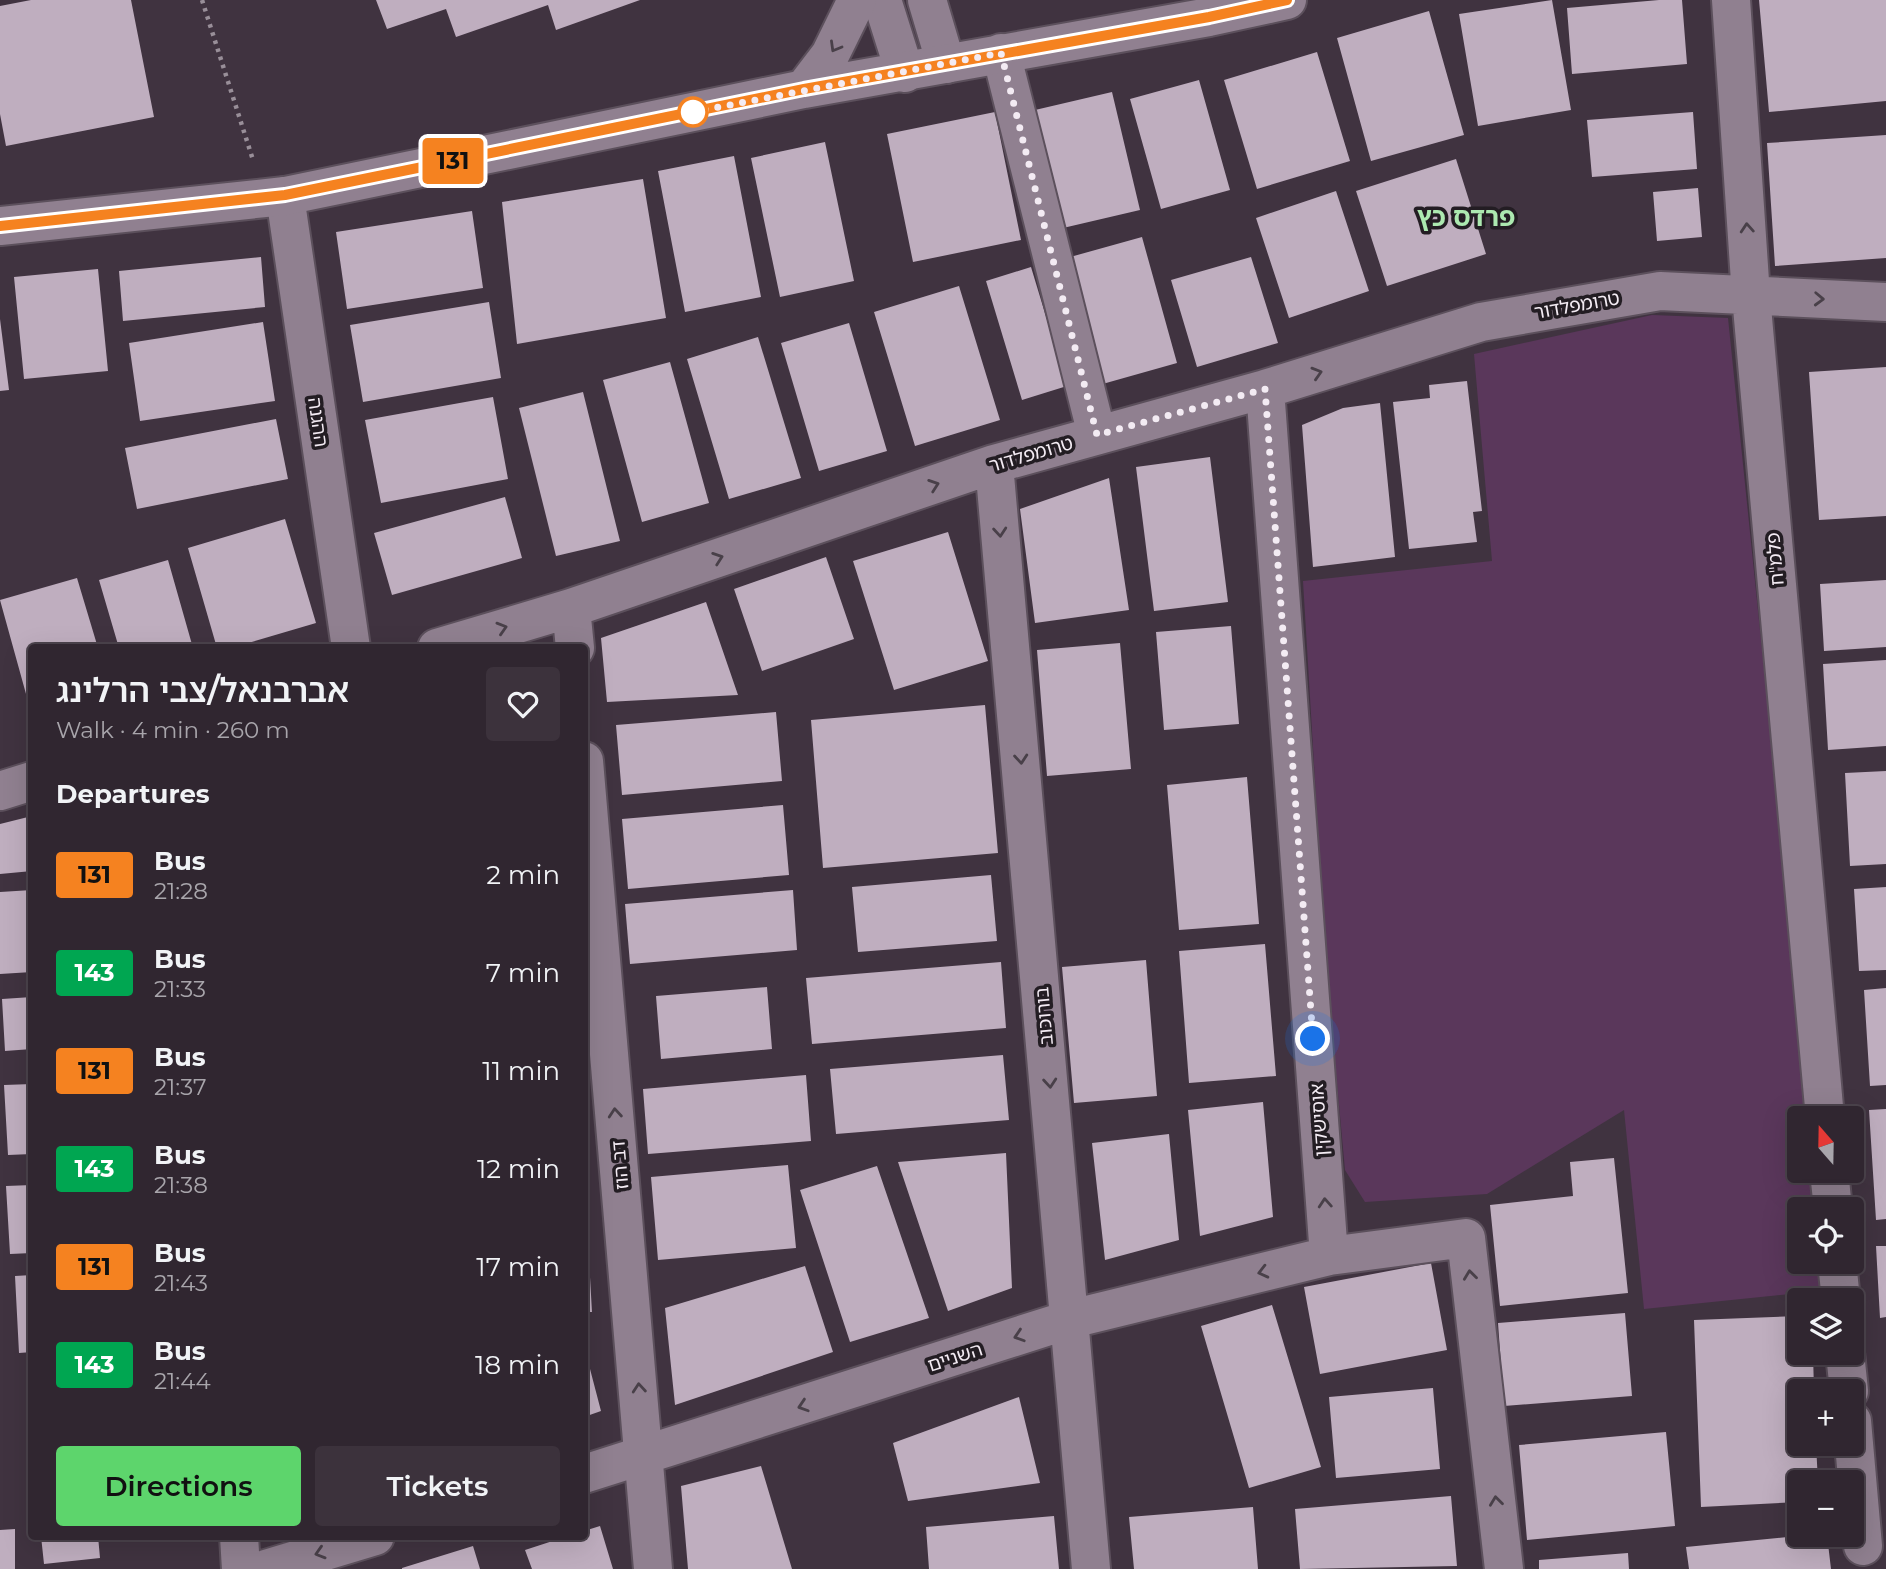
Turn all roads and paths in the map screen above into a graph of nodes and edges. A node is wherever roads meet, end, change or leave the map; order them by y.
1 (202, 0) edge
2 (858, 0) edge
3 (881, 0) edge
4 (928, 0) edge
5 (1287, 0) edge
6 (1731, 0) edge
7 (1001, 53) junction
8 (946, 64) junction
9 (905, 73) junction
10 (804, 89) junction
11 (275, 197) junction
12 (0, 226) edge
13 (1751, 296) junction
14 (1886, 302) edge
15 (1265, 389) junction
16 (1097, 435) junction
17 (994, 464) junction
18 (571, 608) junction
19 (350, 644) edge
20 (450, 644) edge
21 (575, 644) edge
22 (28, 782) edge
23 (0, 791) edge
24 (588, 807) edge
25 (1824, 1106) edge
26 (1329, 1256) junction
27 (1071, 1319) junction
28 (645, 1456) junction
29 (588, 1473) edge
30 (239, 1540) edge
31 (362, 1540) edge
32 (241, 1569) edge
33 (266, 1569) edge
34 (653, 1569) edge
35 (1091, 1569) edge
36 (1504, 1569) edge

1 - 11 path
2 -> 10 street
3 - 9 street
4 - 8 street
5 - 7 street
13 -> 6 street, פלמ"ח
7 - 8 street
7 - 16 street
8 - 9 street
9 - 10 street
10 - 11 street
11 - 12 street
11 - 19 street, ההגנה
13 -> 14 street, טרומפלדור
15 -> 13 street, טרומפלדור
13 - 25 street, פלמ"ח
15 - 16 street, טרומפלדור
26 -> 15 street, אוסישקין
16 - 17 street, טרומפלדור
18 -> 17 street, טרומפלדור
17 -> 27 street, בורוכוב
20 -> 18 street, טרומפלדור
18 - 21 street
22 - 23 street
28 -> 24 street, דב הוז
26 -> 27 street, השניים
36 -> 26 street
27 -> 28 street, השניים
27 - 35 street, בורוכוב
28 - 29 street, השניים
28 - 34 street, דב הוז
30 - 32 street
31 -> 33 street

